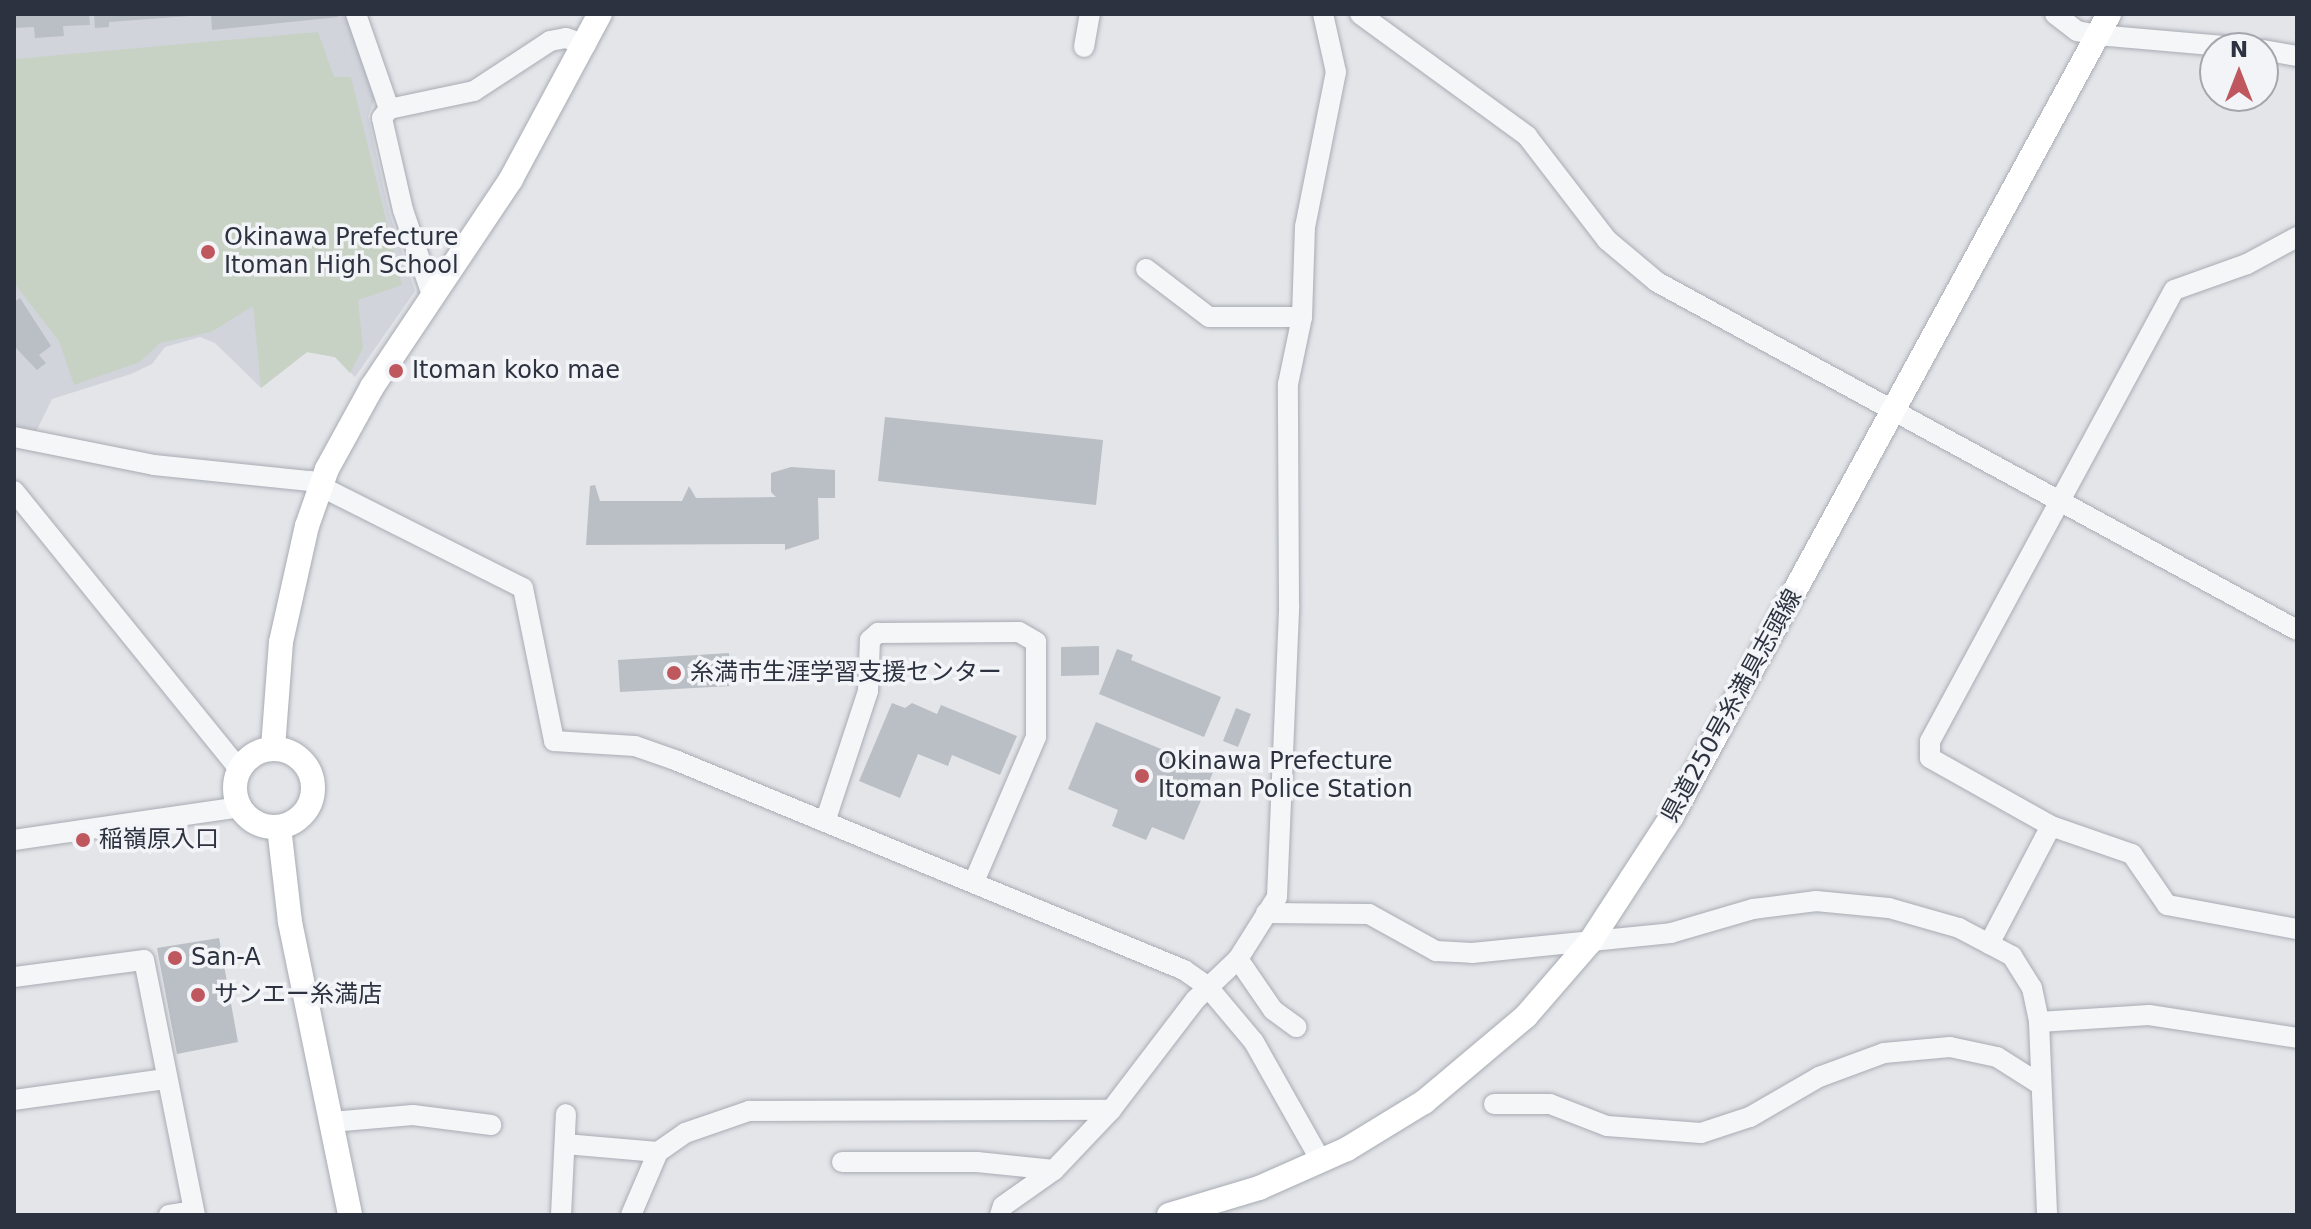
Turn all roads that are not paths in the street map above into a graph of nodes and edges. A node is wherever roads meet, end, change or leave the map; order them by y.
1 (356, 14) edge
2 (600, 14) edge
3 (1090, 14) edge
4 (1323, 14) edge
5 (1360, 14) edge
6 (2055, 14) edge
7 (2103, 25) edge
8 (2199, 40) edge
9 (586, 45) junction
10 (1084, 47) dead end
11 (389, 109) junction
12 (2297, 237) edge
13 (1146, 269) dead end
14 (433, 298) junction
15 (1302, 317) junction
16 (1894, 409) junction
17 (14, 437) edge
18 (321, 486) junction
19 (14, 491) edge
20 (2060, 501) junction
21 (2297, 630) edge
22 (273, 748) junction
23 (239, 769) junction
24 (239, 807) junction
25 (825, 822) junction
26 (2051, 826) junction
27 (279, 827) junction
28 (14, 840) edge
29 (974, 882) junction
30 (1266, 913) junction
31 (2297, 929) edge
32 (1590, 942) junction
33 (1989, 944) junction
34 (1238, 959) junction
35 (14, 977) edge
36 (1207, 986) junction
37 (2039, 1022) junction
38 (1296, 1027) dead end
39 (2297, 1038) edge
40 (165, 1079) junction
41 (2038, 1083) junction
42 (14, 1100) edge
43 (1494, 1104) dead end
44 (1111, 1110) junction
45 (566, 1114) dead end
46 (331, 1122) junction
47 (491, 1125) dead end
48 (565, 1144) junction
49 (658, 1152) junction
50 (1321, 1161) junction
51 (842, 1162) dead end
52 (1054, 1170) junction
53 (194, 1213) edge
54 (169, 1215) edge
55 (350, 1215) edge
56 (561, 1215) edge
57 (631, 1215) edge
58 (1000, 1215) edge
59 (1169, 1215) edge
60 (2047, 1215) edge

1 - 11 street
2 - 9 main road
3 - 10 street
4 - 15 street
5 - 16 street
6 - 7 street
7 - 8 street
7 - 16 main road, 県道250号糸満具志頭線
9 - 11 street
9 - 14 main road
11 - 14 street
12 - 20 street
13 - 15 street
14 - 18 main road
15 - 30 street
16 - 20 street
16 - 32 main road, 県道250号糸満具志頭線
17 - 18 street
18 - 22 main road
18 - 25 street
19 - 23 street
20 - 21 street
20 - 26 street
22 - 23 main road
22 - 27 main road
23 - 24 main road
24 - 27 main road
24 - 28 street
25 - 29 street
25 - 29 street
26 - 31 street
26 - 33 street
27 - 46 main road
29 - 36 street
30 - 32 street
30 - 34 street
32 - 33 street
32 - 50 main road, 県道250号糸満具志頭線
33 - 37 street
34 - 36 street
34 - 38 street
35 - 40 street
36 - 44 street
36 - 50 street
37 - 39 street
37 - 41 street
40 - 42 street
40 - 53 street
41 - 43 street
41 - 60 street
44 - 49 street
44 - 52 street
45 - 48 street
46 - 47 street
46 - 55 main road
48 - 49 street
48 - 56 street
49 - 57 street
50 - 59 main road, 県道250号糸満具志頭線
51 - 52 street
52 - 58 street
53 - 54 street

